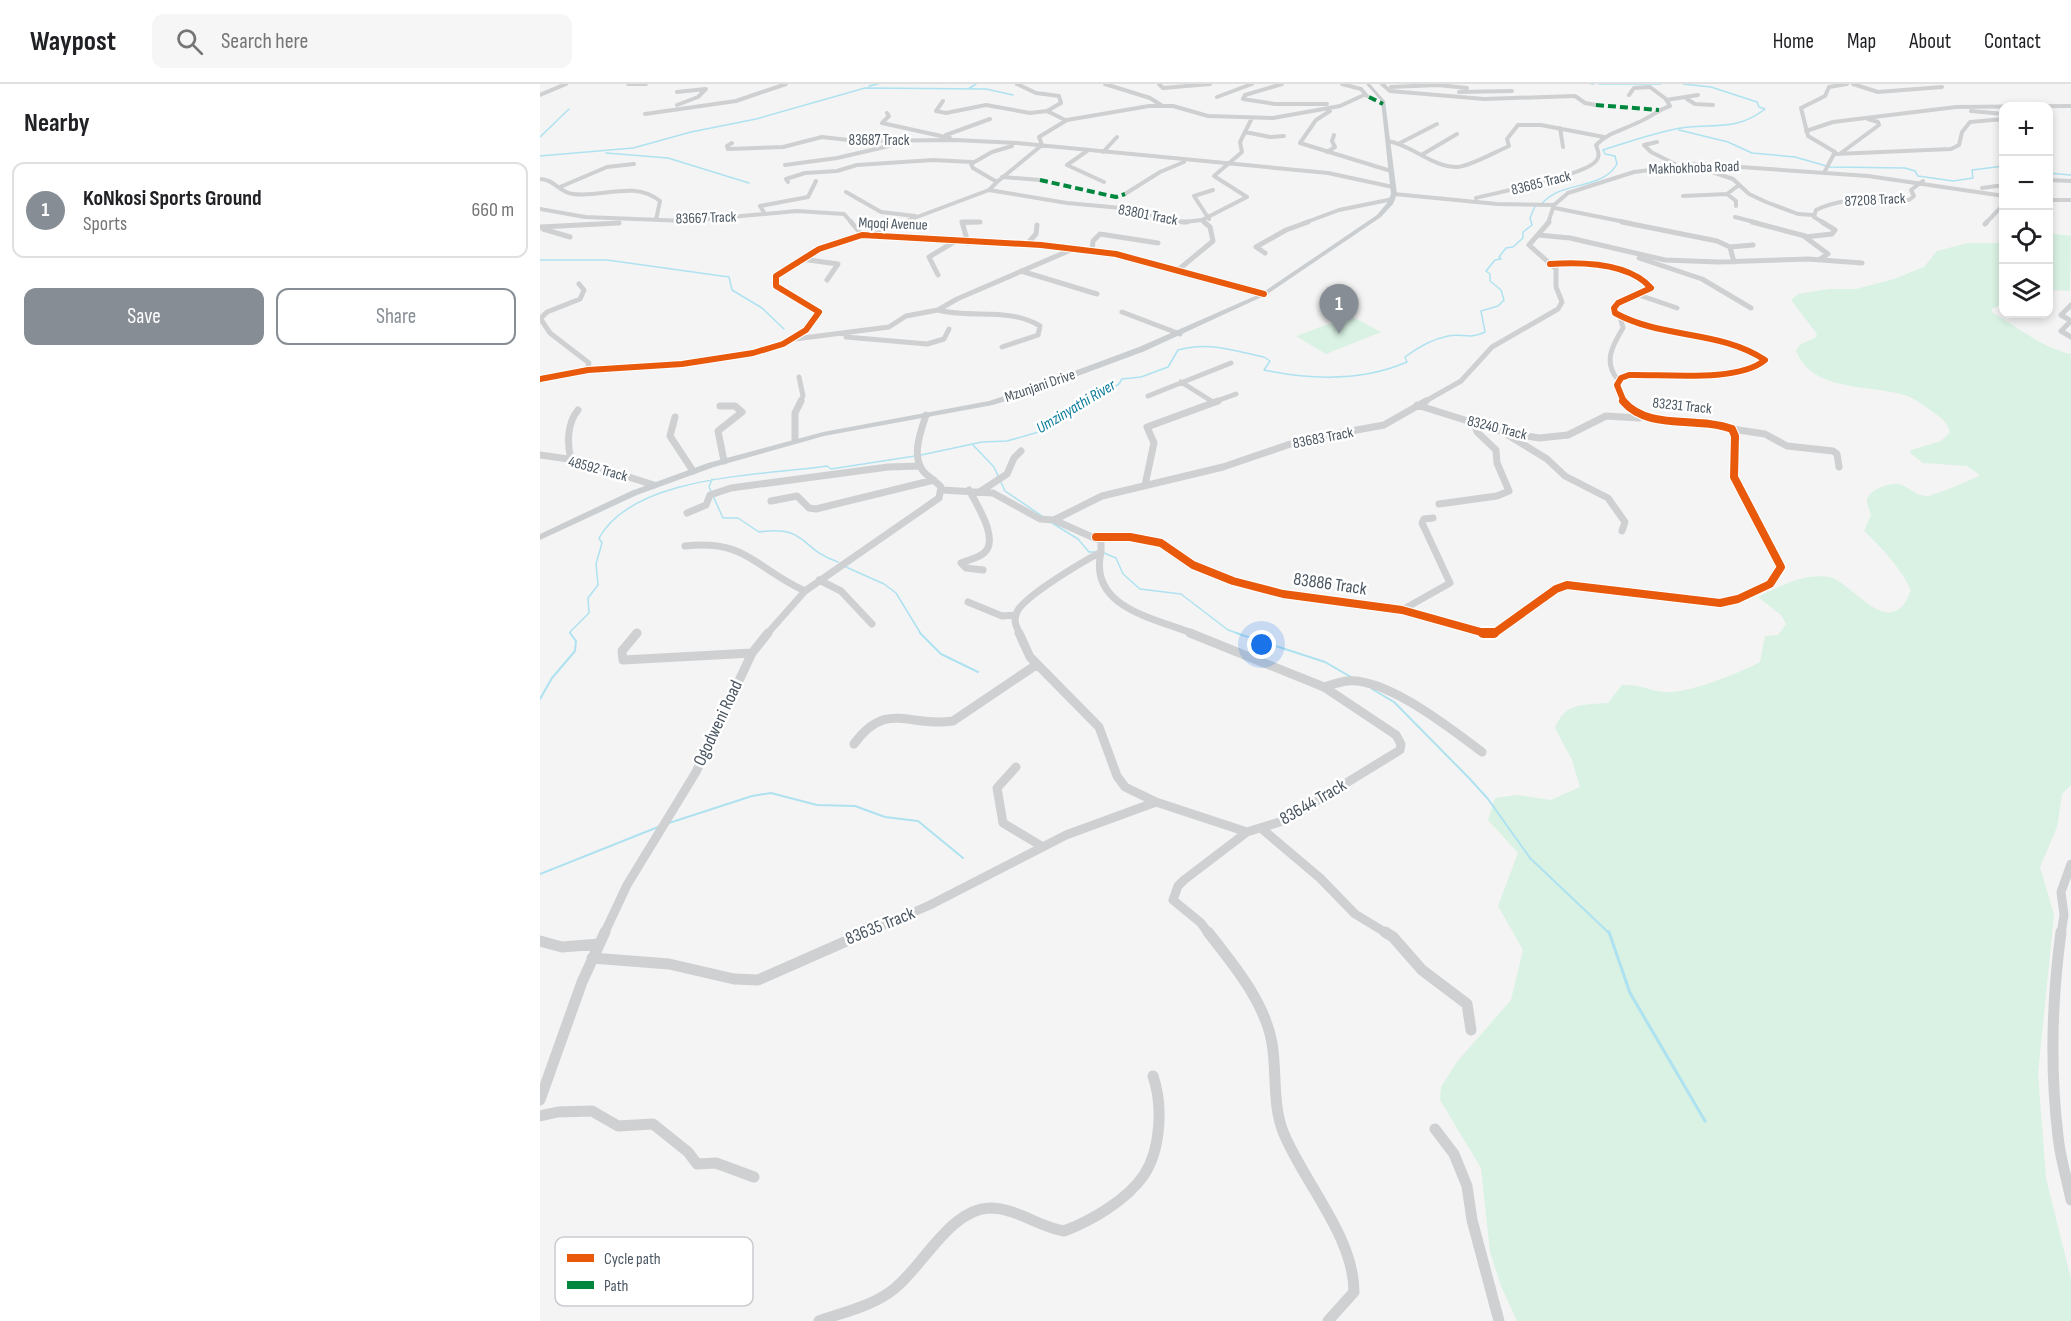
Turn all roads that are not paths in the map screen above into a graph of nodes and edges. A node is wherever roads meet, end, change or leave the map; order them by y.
1 (566, 84) edge
2 (628, 84) edge
3 (646, 84) edge
4 (786, 84) edge
5 (1017, 84) edge
6 (1105, 84) edge
7 (1210, 84) edge
8 (1252, 84) edge
9 (1282, 84) edge
10 (1342, 84) edge
11 (1368, 84) edge
12 (1847, 84) edge
13 (1853, 84) edge
14 (1161, 86) edge
15 (1384, 86) edge
16 (1942, 87) dead end
17 (1471, 88) dead end
18 (1512, 91) dead end
19 (677, 92) dead end
20 (540, 95) edge
21 (1629, 95) dead end
22 (1698, 95) dead end
23 (1217, 97) dead end
24 (1687, 99) junction
25 (1155, 100) junction
26 (1666, 100) junction
27 (943, 101) dead end
28 (1349, 101) junction
29 (1161, 105) junction
30 (1596, 105) dead end
31 (1713, 105) dead end
32 (1338, 106) junction
33 (2071, 106) edge
34 (1047, 111) junction
35 (657, 113) junction
36 (887, 113) dead end
37 (1922, 113) junction
38 (645, 114) dead end
39 (1999, 114) edge
40 (1252, 118) junction
41 (1864, 118) junction
42 (990, 119) dead end
43 (1065, 120) junction
44 (1999, 120) edge
45 (1437, 124) dead end
46 (1560, 128) junction
47 (1806, 131) junction
48 (1245, 132) junction
49 (1457, 134) dead end
50 (946, 135) junction
51 (1334, 135) dead end
52 (1284, 136) dead end
53 (1604, 136) junction
54 (1117, 137) dead end
55 (920, 140) junction
56 (952, 140) junction
57 (1388, 141) junction
58 (1400, 142) junction
59 (1657, 142) dead end
60 (732, 143) dead end
61 (1023, 143) junction
62 (1042, 145) junction
63 (1563, 147) dead end
64 (1088, 150) junction
65 (1103, 152) junction
66 (1327, 152) junction
67 (1423, 154) junction
68 (1837, 154) junction
69 (1191, 160) junction
70 (972, 162) junction
71 (1229, 162) junction
72 (634, 164) dead end
73 (785, 165) dead end
74 (1677, 165) junction
75 (1691, 165) junction
76 (1826, 168) junction
77 (1391, 171) junction
78 (1002, 177) junction
79 (540, 178) edge
80 (1040, 180) dead end
81 (2053, 180) edge
82 (816, 181) dead end
83 (1923, 181) junction
84 (2071, 181) edge
85 (788, 182) dead end
86 (997, 182) junction
87 (1104, 182) dead end
88 (1739, 185) junction
89 (1952, 186) junction
90 (1999, 186) edge
91 (560, 187) junction
92 (989, 190) junction
93 (1213, 190) dead end
94 (846, 192) dead end
95 (1393, 193) junction
96 (1125, 194) dead end
97 (1727, 194) junction
98 (1999, 195) edge
99 (1683, 196) dead end
100 (1433, 197) junction
101 (2053, 200) edge
102 (2071, 200) edge
103 (1736, 206) dead end
104 (1555, 207) junction
105 (540, 209) edge
106 (1999, 209) edge
107 (765, 214) junction
108 (1813, 215) junction
109 (915, 216) junction
110 (1735, 217) dead end
111 (637, 219) junction
112 (1209, 219) junction
113 (656, 220) junction
114 (1202, 220) junction
115 (980, 222) dead end
116 (1985, 224) dead end
117 (1037, 225) dead end
118 (540, 228) edge
119 (866, 235) junction
120 (1538, 235) junction
121 (1805, 236) junction
122 (570, 237) dead end
123 (954, 242) junction
124 (968, 243) junction
125 (1158, 243) dead end
126 (1027, 245) junction
127 (1753, 245) dead end
128 (1730, 247) junction
129 (1074, 249) junction
130 (1092, 251) junction
131 (1265, 253) dead end
132 (1634, 254) junction
133 (800, 259) junction
134 (1803, 259) junction
135 (1816, 260) junction
136 (1734, 262) junction
137 (1862, 263) dead end
138 (1550, 264) junction
139 (1800, 267) dead end
140 (1178, 270) junction
141 (1021, 272) junction
142 (938, 275) dead end
143 (827, 280) dead end
144 (579, 284) dead end
145 (1097, 294) dead end
146 (1264, 294) junction
147 (1635, 294) junction
148 (2071, 305) edge
149 (1677, 308) dead end
150 (1751, 308) dead end
151 (938, 310) junction
152 (1122, 312) dead end
153 (1620, 316) junction
154 (540, 318) edge
155 (949, 329) dead end
156 (1180, 334) junction
157 (2071, 337) edge
158 (793, 340) junction
159 (781, 345) junction
160 (1002, 347) dead end
161 (1231, 363) dead end
162 (587, 370) junction
163 (799, 377) dead end
164 (540, 378) edge
165 (1618, 380) junction
166 (1181, 382) junction
167 (1236, 394) dead end
168 (1148, 396) dead end
169 (1213, 402) junction
170 (1417, 405) junction
171 (720, 406) dead end
172 (578, 410) dead end
173 (926, 415) junction
174 (675, 417) dead end
175 (1646, 418) junction
176 (1474, 423) junction
177 (1732, 429) junction
178 (1503, 432) junction
179 (795, 440) junction
180 (1021, 451) dead end
181 (540, 455) edge
182 (571, 460) junction
183 (724, 461) junction
184 (919, 464) junction
185 (1839, 467) dead end
186 (693, 471) junction
187 (934, 480) junction
188 (654, 485) junction
189 (1145, 485) junction
190 (942, 490) junction
191 (969, 490) junction
192 (981, 491) junction
193 (771, 501) dead end
194 (1439, 504) dead end
195 (687, 513) dead end
196 (1433, 518) dead end
197 (1054, 520) junction
198 (1622, 531) dead end
199 (540, 537) edge
200 (1096, 537) junction
201 (686, 546) dead end
202 (1101, 552) junction
203 (983, 570) dead end
204 (819, 580) junction
205 (1556, 589) joint
206 (805, 591) junction
207 (969, 602) dead end
208 (1402, 610) junction
209 (1015, 615) junction
210 (872, 624) dead end
211 (637, 633) dead end
212 (752, 653) junction
213 (1036, 665) junction
214 (1324, 687) junction
215 (854, 744) dead end
216 (1482, 752) dead end
217 (1016, 767) dead end
218 (1156, 802) junction
219 (1262, 829) junction
220 (1247, 832) junction
221 (1043, 847) junction
222 (2071, 864) edge
223 (540, 941) edge
224 (599, 944) junction
225 (592, 958) junction
226 (1472, 1030) dead end
227 (1153, 1076) dead end
228 (540, 1100) edge
229 (540, 1116) edge
230 (1435, 1129) dead end
231 (754, 1177) dead end
232 (2071, 1200) edge
233 (819, 1321) edge
234 (1328, 1321) edge
235 (1499, 1321) edge

1 - 20 street
2 - 3 street
4 - 35 street
5 - 34 street
6 - 25 street
7 - 14 street
8 - 23 street
9 - 28 street
10 - 28 street
11 - 57 main road
12 - 47 street
13 - 16 street
14 - 25 street
15 - 17 street
15 - 18 street
15 - 30 street
19 - 35 street
21 - 26 street
22 - 24 street
24 - 26 street
24 - 31 street
25 - 29 street
26 - 53 street
27 - 34 street
28 - 32 street
29 - 40 street
29 - 43 street
32 - 40 street
32 - 66 street
33 - 37 street
34 - 43 street
35 - 38 street
36 - 50 street
37 - 39 street
37 - 41 street
40 - 48 street
41 - 47 street
41 - 68 street
42 - 50 street
43 - 62 street
44 - 68 street
45 - 58 street
46 - 53 street
46 - 63 street
46 - 67 street
47 - 68 street
48 - 52 street
48 - 71 street
49 - 67 street
50 - 56 street
51 - 66 street
53 - 100 street, 83685 Track
54 - 65 street
55 - 56 street, 83687 Track
55 - 60 street, 83687 Track
55 - 73 street
56 - 61 street, 83687 Track
57 - 58 street
57 - 77 main road
58 - 67 street
59 - 74 street
61 - 62 street, 83687 Track
61 - 70 street
62 - 64 street, 83687 Track
62 - 78 street
64 - 65 street, 83687 Track
64 - 87 street
65 - 69 street, 83687 Track
66 - 77 street
68 - 76 street
69 - 71 street, 83687 Track
69 - 96 street
70 - 85 street
70 - 86 street
71 - 95 street, 83687 Track
71 - 112 street
72 - 91 street
74 - 75 street, Makhokhoba Road
74 - 104 street, Makhokhoba Road
75 - 76 street, Makhokhoba Road
75 - 88 street
76 - 83 street, Makhokhoba Road
77 - 95 main road
78 - 80 street
78 - 86 street
79 - 91 street
81 - 84 street
82 - 107 street
83 - 89 street, Makhokhoba Road
83 - 108 street, 87208 Track
86 - 92 street
88 - 97 street
88 - 108 street
89 - 90 street
89 - 98 street, Makhokhoba Road
91 - 113 street
92 - 109 street
92 - 114 street, 83801 Track
93 - 112 street
94 - 109 street
95 - 100 street
95 - 131 street
95 - 146 main road, Mzunjani Drive
97 - 99 street
97 - 103 street
100 - 104 street
101 - 102 street
104 - 120 street
104 - 128 street
105 - 111 street, 83667 Track
106 - 116 street
107 - 113 street, 83667 Track
107 - 119 street, 83667 Track
108 - 121 street, 87208 Track
109 - 119 street
110 - 121 street
111 - 113 street, 83667 Track
111 - 118 street
112 - 114 street
114 - 140 street, 83801 Track
115 - 124 street
117 - 126 street
118 - 122 street
119 - 123 street, Mqoqi Avenue
119 - 133 street, Mqoqi Avenue
120 - 132 street
120 - 138 street, 83683 Track
121 - 135 street
123 - 124 street, Mqoqi Avenue
123 - 142 street
124 - 126 street, Mqoqi Avenue
125 - 130 street
126 - 129 street, Mqoqi Avenue
127 - 128 street
128 - 136 street
129 - 130 street, Mqoqi Avenue
129 - 141 street
130 - 140 street, Mqoqi Avenue
132 - 136 street
132 - 150 street
133 - 143 street
133 - 158 street, Mqoqi Avenue
134 - 135 street
134 - 136 street
134 - 139 street
135 - 137 street
138 - 147 street
138 - 170 street, 83683 Track
140 - 146 street, Mqoqi Avenue
141 - 145 street
141 - 151 street
144 - 154 street
146 - 156 main road, Mzunjani Drive
147 - 149 street
147 - 153 street
148 - 157 street
151 - 158 street
151 - 160 street
152 - 156 street
153 - 165 street
153 - 165 street, 83231 Track
154 - 162 street
155 - 159 street
156 - 173 main road, Mzunjani Drive
158 - 159 street, Mqoqi Avenue
159 - 162 street, Mqoqi Avenue
161 - 166 street
162 - 164 street, Mqoqi Avenue
163 - 179 street
165 - 175 street, 83231 Track
166 - 168 street
166 - 169 street
167 - 169 street
169 - 189 street
170 - 176 street, 83240 Track
170 - 189 street, 83683 Track
171 - 183 street
172 - 182 street
173 - 179 main road, Mzunjani Drive
173 - 184 street
174 - 186 street
175 - 177 street, 83231 Track
175 - 178 street, 83240 Track
176 - 178 street, 83240 Track
176 - 194 street
177 - 185 street
177 - 205 street, 83231 Track
178 - 198 street
179 - 183 main road, Mzunjani Drive
180 - 192 street
181 - 182 street, 48592 Track
182 - 188 street, 48592 Track
183 - 186 main road, Mzunjani Drive
184 - 187 street
184 - 195 street
186 - 188 main road, Mzunjani Drive
187 - 190 street
187 - 193 street
188 - 199 main road, Mzunjani Drive
189 - 197 street, 83683 Track
190 - 191 street
190 - 204 street, Ogodweni Road
191 - 192 street
191 - 203 street
192 - 197 street
196 - 208 street
197 - 200 street
200 - 202 street, 83644 Track
200 - 208 street, 83886 Track
201 - 206 street
202 - 209 street
202 - 214 street, 83644 Track
204 - 206 street, Ogodweni Road
204 - 210 street
205 - 208 street, 83886 Track
206 - 212 street, Ogodweni Road
207 - 209 street
209 - 213 street, 83644 Track
211 - 212 street
212 - 224 street, Ogodweni Road
213 - 215 street
213 - 218 street, 83644 Track
214 - 216 street
214 - 219 street, 83644 Track
217 - 221 street
218 - 220 street, 83644 Track
218 - 221 street, 83635 Track
219 - 220 street, 83644 Track
219 - 226 street
220 - 234 street
221 - 225 street, 83635 Track
222 - 232 street
223 - 224 street
224 - 225 street, Ogodweni Road
225 - 228 street, Ogodweni Road
227 - 233 street
229 - 231 street
230 - 235 street

